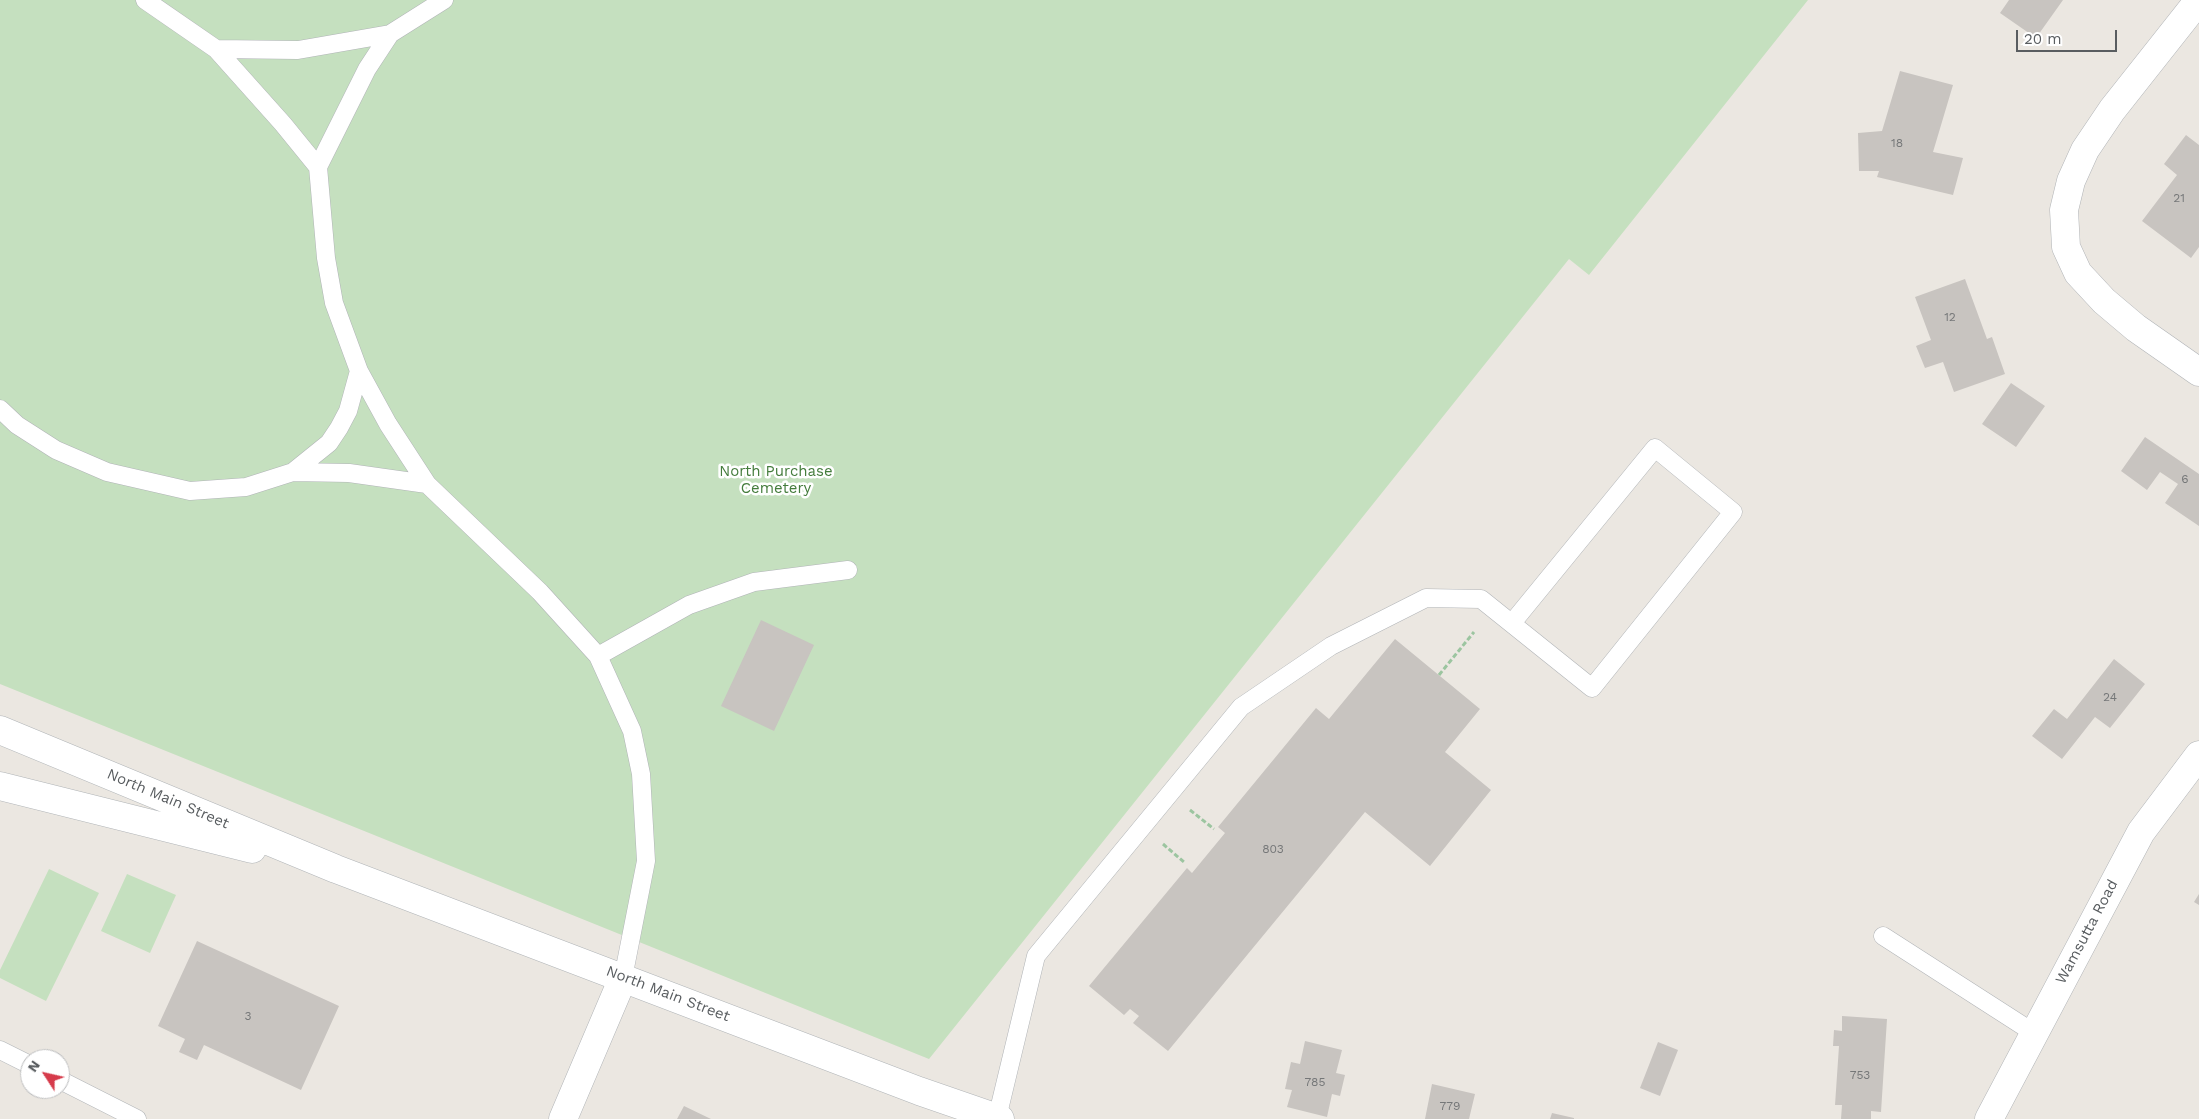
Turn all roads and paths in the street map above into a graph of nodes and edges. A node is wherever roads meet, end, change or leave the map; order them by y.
1 (145, 0) edge
2 (444, 0) edge
3 (2199, 0) edge
4 (390, 34) junction
5 (216, 49) junction
6 (318, 167) junction
7 (359, 371) junction
8 (2199, 372) edge
9 (0, 409) edge
10 (293, 472) junction
11 (427, 484) junction
12 (848, 570) dead end
13 (1512, 623) junction
14 (1474, 632) dead end
15 (598, 656) junction
16 (1439, 675) dead end
17 (0, 730) edge
18 (2199, 755) edge
19 (0, 786) edge
20 (1187, 812) dead end
21 (1214, 828) dead end
22 (1163, 841) dead end
23 (1186, 863) dead end
24 (336, 869) junction
25 (1883, 936) dead end
26 (624, 978) junction
27 (2034, 1033) junction
28 (0, 1050) edge
29 (20, 1061) edge
30 (70, 1085) edge
31 (137, 1119) edge
32 (563, 1119) edge
33 (998, 1119) edge
34 (1989, 1119) edge

1 - 5 lane
2 - 4 lane
3 - 8 main road
4 - 5 lane
4 - 6 lane
5 - 6 lane
6 - 7 lane
7 - 10 lane
7 - 11 lane
9 - 10 lane
10 - 11 lane
11 - 15 lane
12 - 15 lane
13 - 13 lane
13 - 33 lane
14 - 16 path
15 - 26 lane
17 - 24 main road, North Main Street
18 - 27 main road, Wamsutta Road
19 - 24 main road, North Main Street
20 - 21 path
22 - 23 path
24 - 26 main road, North Main Street
25 - 27 lane
26 - 32 main road
26 - 33 main road, North Main Street
27 - 34 main road, Wamsutta Road
28 - 29 lane
30 - 31 lane

